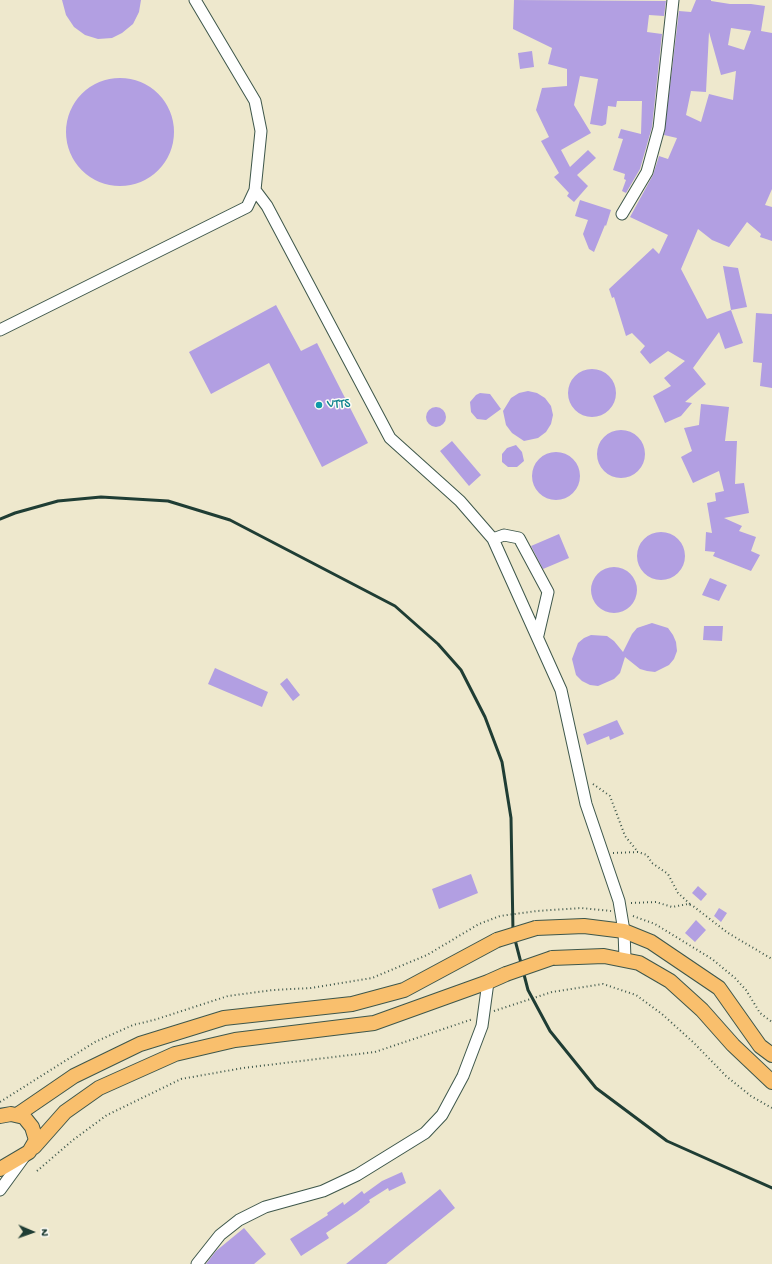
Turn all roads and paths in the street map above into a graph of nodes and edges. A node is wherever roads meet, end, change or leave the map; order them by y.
1 (195, 0) edge
2 (673, 0) edge
3 (255, 190) junction
4 (622, 214) dead end
5 (0, 330) edge
6 (494, 539) junction
7 (538, 635) junction
8 (587, 780) dead end
9 (599, 845) junction
10 (638, 852) junction
11 (619, 901) junction
12 (693, 906) junction
13 (624, 931) junction
14 (626, 959) junction
15 (772, 959) edge
16 (488, 982) junction
17 (483, 1015) junction
18 (772, 1055) edge
19 (772, 1082) edge
20 (772, 1108) edge
21 (17, 1115) junction
22 (0, 1116) edge
23 (29, 1152) junction
24 (0, 1169) edge
25 (37, 1171) dead end
26 (0, 1190) edge
27 (197, 1264) edge

1 - 3 street
2 - 4 street
3 - 5 street
3 - 6 street
6 - 7 street
6 - 7 street
7 - 9 street
8 - 10 path
9 - 10 path
9 - 11 street
10 - 12 path
11 - 12 path
11 - 13 street
12 - 15 path
13 - 14 street
13 - 18 main road
13 - 21 main road, bridge
14 - 16 main road, bridge
14 - 19 main road
16 - 17 street
16 - 23 main road
17 - 20 path
17 - 25 path
17 - 27 street
21 - 22 main road
21 - 23 main road
23 - 24 main road
23 - 26 street

